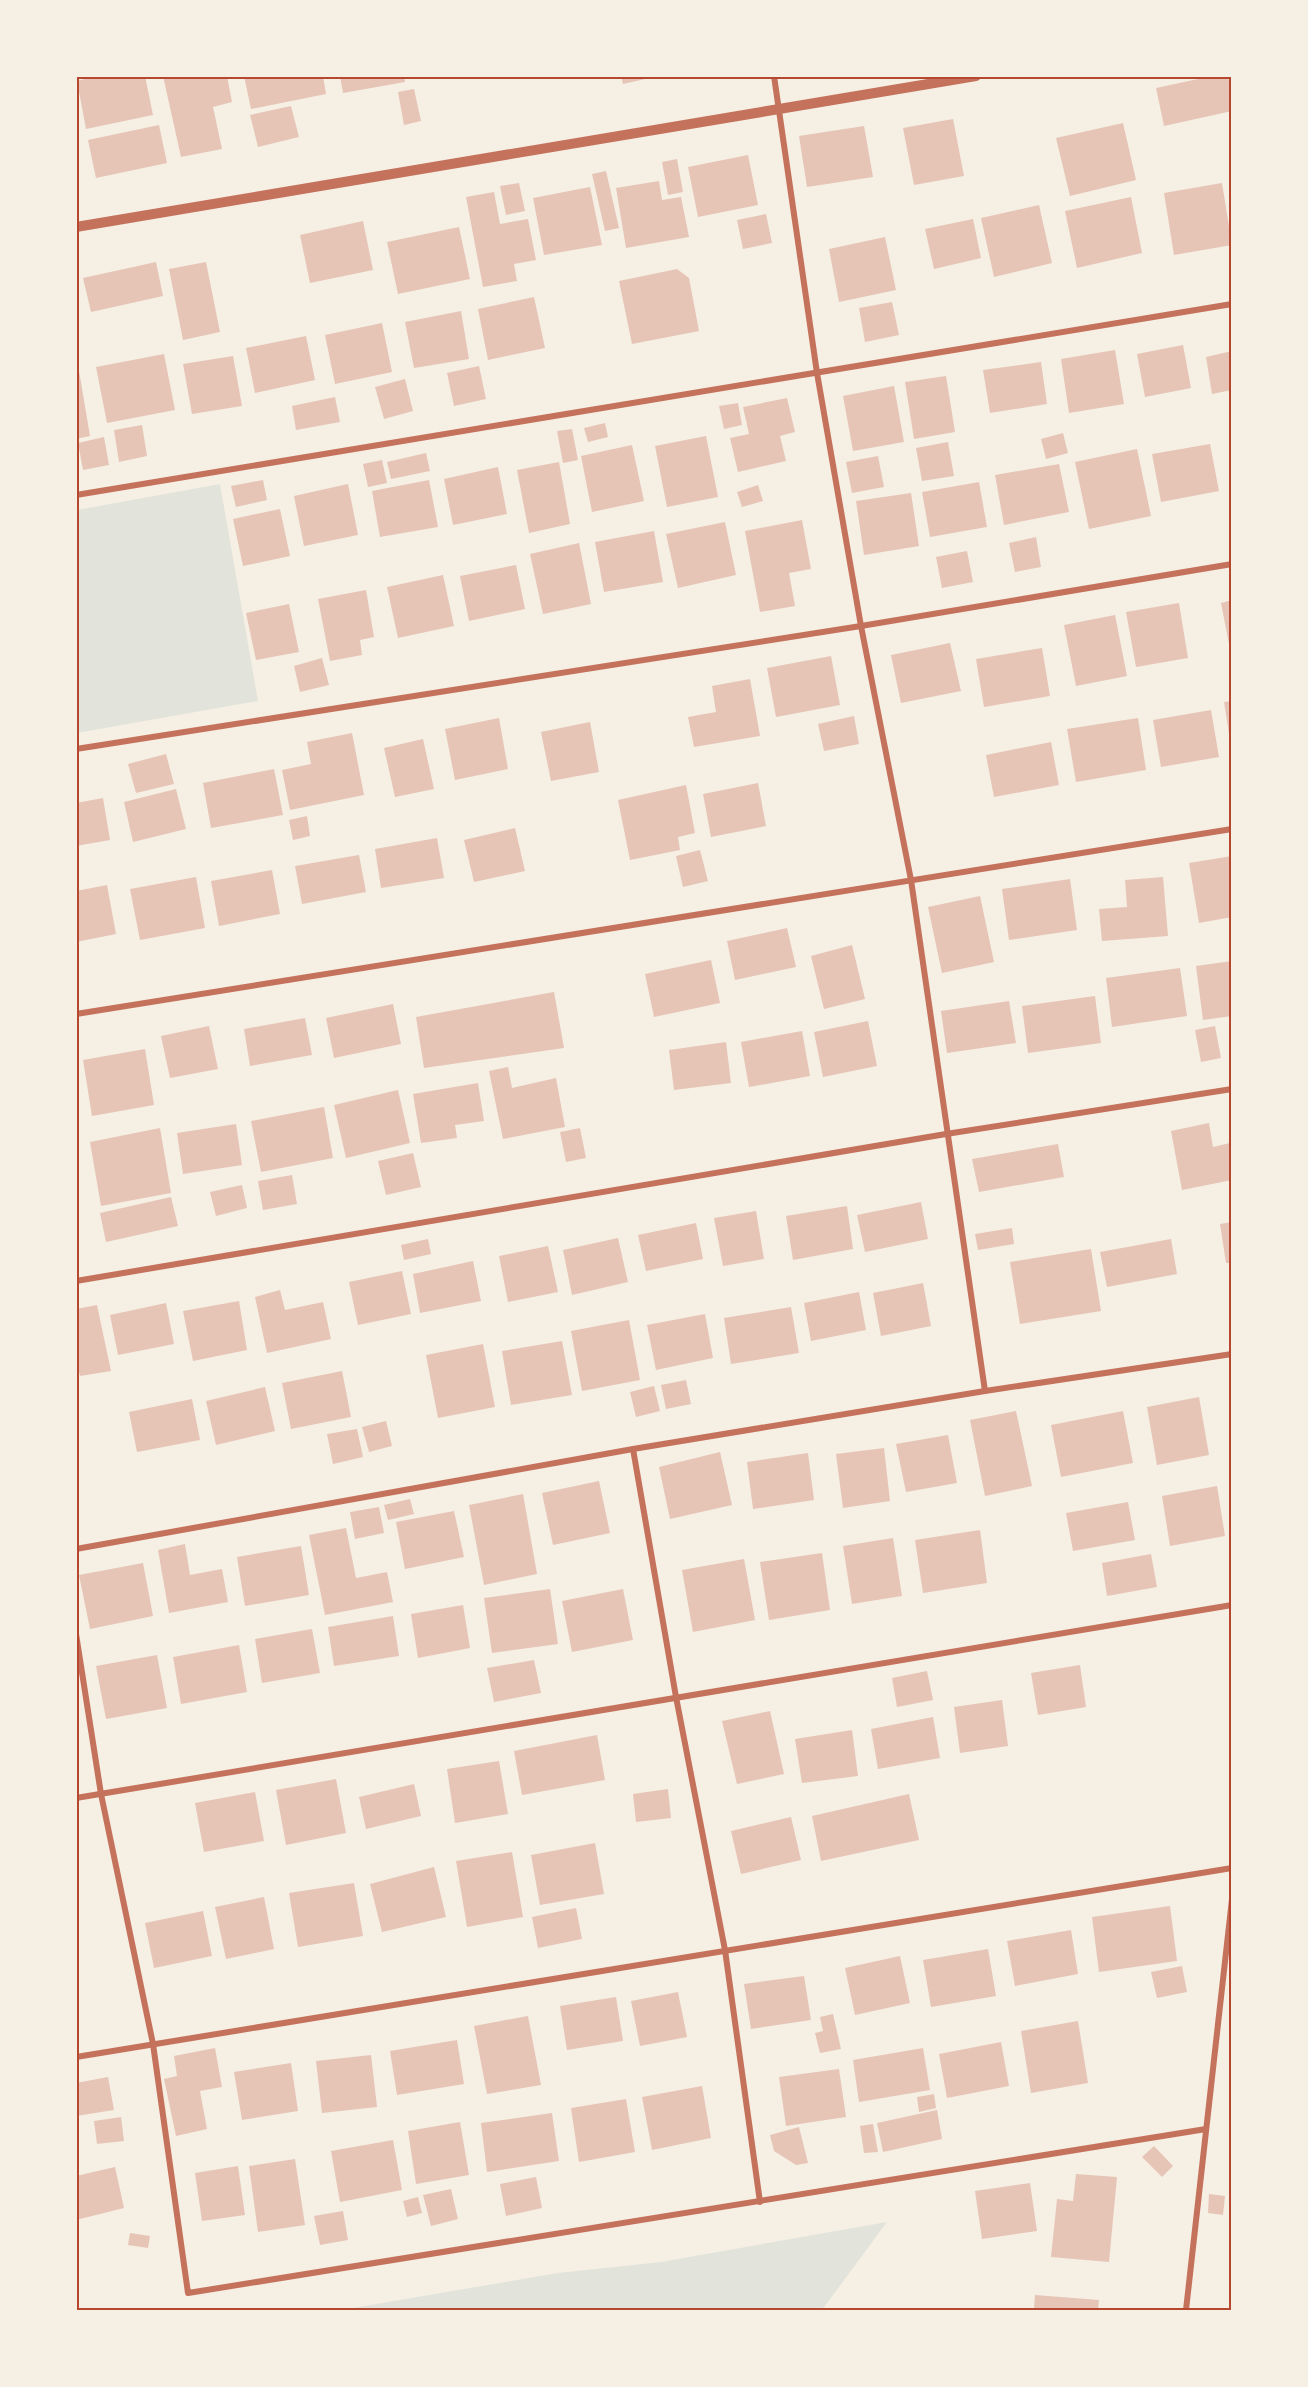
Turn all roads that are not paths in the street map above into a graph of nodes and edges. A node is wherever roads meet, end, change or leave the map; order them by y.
1 (774, 76) edge
2 (976, 76) edge
3 (779, 110) junction
4 (76, 226) edge
5 (1232, 304) edge
6 (817, 373) junction
7 (76, 495) edge
8 (1232, 564) edge
9 (861, 626) junction
10 (76, 749) edge
11 (1232, 829) edge
12 (910, 880) junction
13 (76, 1014) edge
14 (1232, 1089) edge
15 (946, 1134) junction
16 (76, 1281) edge
17 (1232, 1354) edge
18 (985, 1391) junction
19 (633, 1449) junction
20 (76, 1549) edge
21 (1232, 1605) edge
22 (76, 1634) edge
23 (676, 1697) junction
24 (101, 1794) junction
25 (76, 1798) edge
26 (1232, 1868) edge
27 (1232, 1899) edge
28 (725, 1950) junction
29 (153, 2044) junction
30 (76, 2057) edge
31 (1206, 2129) junction
32 (760, 2202) junction
33 (1186, 2310) edge

1 - 3 street
2 - 3 street
3 - 4 street
3 - 6 street
5 - 6 street
6 - 7 street
6 - 9 street
8 - 9 street
9 - 10 street
9 - 12 street
11 - 12 street
12 - 13 street
12 - 15 street
14 - 15 street
15 - 16 street
15 - 18 street
17 - 18 street
18 - 19 street
19 - 20 street
19 - 23 street
21 - 23 street
22 - 24 street
23 - 24 street
23 - 28 street
24 - 25 street
24 - 29 street
26 - 28 street
27 - 31 street
28 - 29 street
28 - 32 street
29 - 30 street
29 - 32 street
31 - 32 street
31 - 33 street

